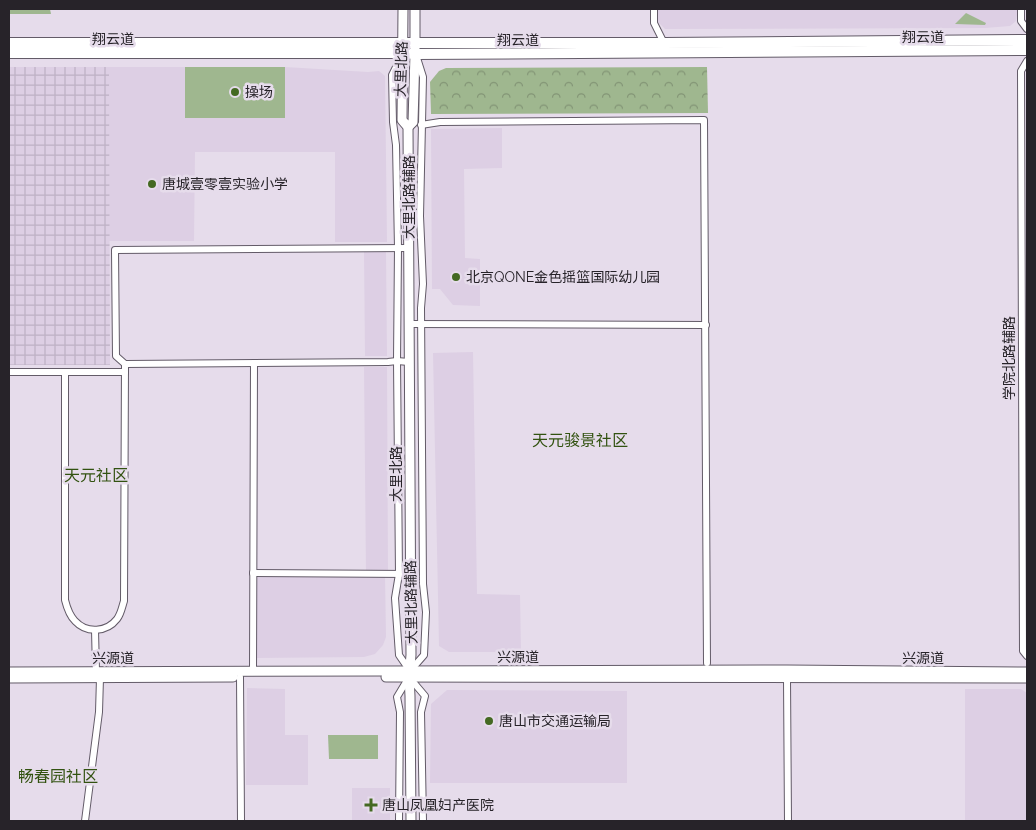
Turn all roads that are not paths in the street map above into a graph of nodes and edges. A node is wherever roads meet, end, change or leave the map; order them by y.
1 (403, 9) edge
2 (415, 9) edge
3 (654, 9) edge
4 (1021, 9) edge
5 (1027, 29) edge
6 (1027, 40) edge
7 (416, 42) junction
8 (9, 43) edge
9 (664, 43) junction
10 (403, 48) junction
11 (1027, 50) edge
12 (9, 53) edge
13 (416, 54) junction
14 (1027, 61) edge
15 (421, 125) junction
16 (408, 127) junction
17 (398, 248) junction
18 (408, 248) junction
19 (409, 324) junction
20 (421, 324) junction
21 (706, 325) junction
22 (397, 361) junction
23 (409, 362) junction
24 (254, 363) junction
25 (125, 364) junction
26 (9, 372) edge
27 (65, 372) junction
28 (125, 372) junction
29 (1025, 417) edge
30 (1025, 550) edge
31 (253, 573) junction
32 (398, 574) junction
33 (410, 574) junction
34 (96, 630) junction
35 (1027, 656) edge
36 (707, 663) dead end
37 (253, 671) junction
38 (9, 672) edge
39 (1027, 672) edge
40 (409, 674) junction
41 (98, 675) junction
42 (787, 675) junction
43 (240, 677) junction
44 (9, 678) edge
45 (1027, 678) edge
46 (85, 821) edge
47 (241, 821) edge
48 (399, 821) edge
49 (411, 821) edge
50 (423, 821) edge
51 (788, 821) edge

1 - 10 main road, 大里北路
2 - 7 main road, 大里北路
3 - 9 street
4 - 5 street
6 - 9 main road, 翔云道
7 - 9 main road, 翔云道
7 - 10 main road, 翔云道
7 - 13 main road, 大里北路
8 - 10 main road, 翔云道
10 - 12 main road, 翔云道
10 - 13 main road, 翔云道
10 - 16 main road, 大里北路
10 - 17 street, 大里北路辅路
11 - 13 main road, 翔云道
13 - 15 street, 大里北路辅路
13 - 16 main road, 大里北路
14 - 29 street, 学院北路辅路
15 - 20 street, 大里北路辅路
15 - 21 street
16 - 18 main road, 大里北路
17 - 18 street
17 - 22 street, 大里北路辅路
17 - 25 street
18 - 19 main road, 大里北路
19 - 20 street
19 - 23 main road, 大里北路
20 - 21 street
20 - 40 street, 大里北路辅路
21 - 36 street
22 - 23 street
22 - 24 street
22 - 32 street, 大里北路辅路
23 - 33 main road, 大里北路
24 - 25 street
24 - 31 street
25 - 28 street
26 - 27 street
27 - 28 street
27 - 34 street
28 - 34 street
29 - 30 street, 学院北路辅路
30 - 35 street, 学院北路辅路
31 - 32 street
31 - 37 street
32 - 33 street
32 - 40 street, 大里北路辅路
33 - 40 main road, 大里北路
34 - 41 street
37 - 40 main road, 兴源道
37 - 41 main road, 兴源道
38 - 41 main road, 兴源道
39 - 42 main road, 兴源道
40 - 42 main road, 兴源道
40 - 43 main road, 兴源道
40 - 48 street, 大里北路辅路
40 - 49 main road, 大里北路
40 - 50 street, 大里北路辅路
41 - 43 main road, 兴源道
41 - 44 main road, 兴源道
41 - 46 street
42 - 45 main road, 兴源道
42 - 51 street
43 - 47 street

